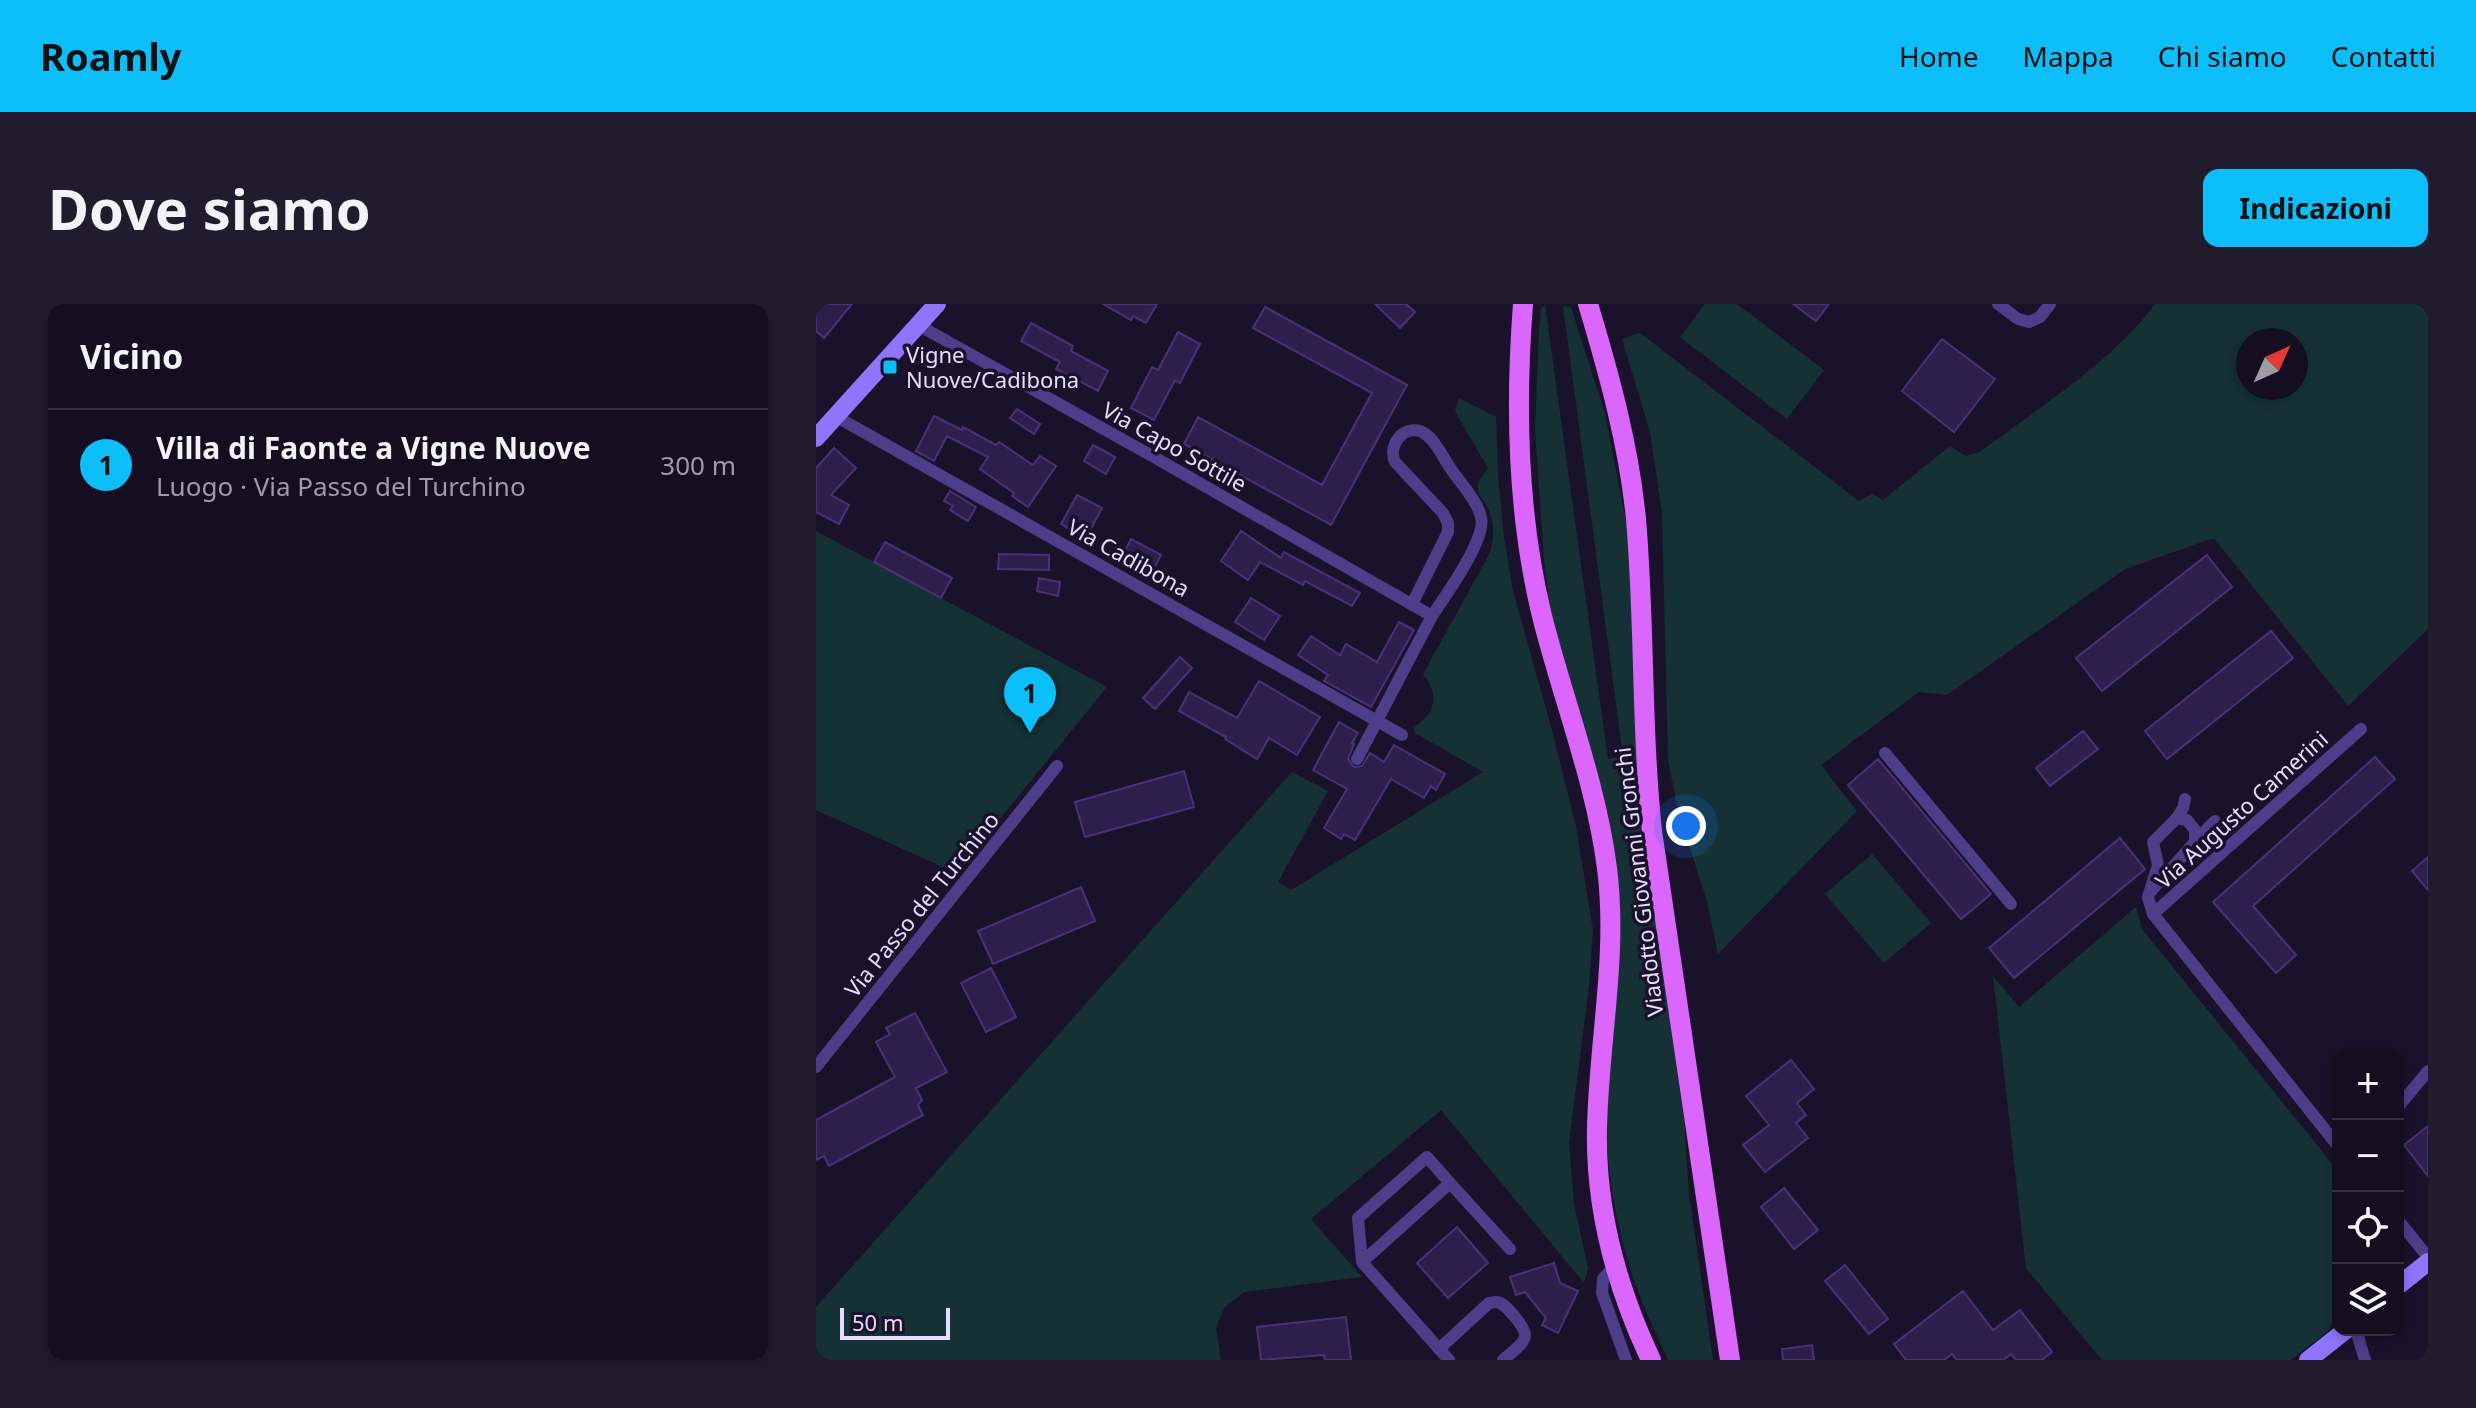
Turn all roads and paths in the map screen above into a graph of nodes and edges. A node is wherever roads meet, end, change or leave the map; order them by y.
1 (937, 304) edge
2 (1523, 304) edge
3 (1531, 304) edge
4 (1576, 304) edge
5 (1588, 304) edge
6 (1998, 304) edge
7 (2050, 304) edge
8 (918, 325) junction
9 (1519, 378) junction
10 (1610, 380) junction
11 (835, 416) junction
12 (816, 438) edge
13 (1412, 604) junction
14 (1432, 616) junction
15 (1377, 721) junction
16 (2361, 729) dead end
17 (1402, 735) dead end
18 (1885, 753) dead end
19 (1357, 759) dead end
20 (1057, 766) dead end
21 (2185, 799) dead end
22 (2177, 818) junction
23 (2215, 821) dead end
24 (2195, 842) junction
25 (2151, 891) junction
26 (2011, 904) dead end
27 (2153, 914) junction
28 (816, 1067) edge
29 (2428, 1071) edge
30 (2404, 1100) edge
31 (2332, 1138) edge
32 (1450, 1183) junction
33 (2404, 1228) edge
34 (1510, 1249) dead end
35 (2428, 1259) edge
36 (1362, 1262) junction
37 (1614, 1266) junction
38 (1716, 1268) junction
39 (2404, 1281) edge
40 (1633, 1320) junction
41 (2338, 1336) edge
42 (2358, 1336) edge
43 (1439, 1349) junction
44 (1624, 1358) edge
45 (1449, 1360) edge
46 (1503, 1360) edge
47 (1651, 1360) edge
48 (1657, 1360) edge
49 (1716, 1360) edge
50 (1730, 1360) edge
51 (2308, 1360) edge
52 (2365, 1360) edge

1 - 8 street
2 - 9 main road, Viadotto Giovanni Gronchi
3 - 9 main road
4 - 10 main road
5 - 10 main road, Viadotto Giovanni Gronchi
6 - 7 street
8 - 11 street
8 - 13 street, Via Capo Sottile
9 - 37 main road, Viadotto Giovanni Gronchi
10 - 38 main road, Viadotto Giovanni Gronchi
11 - 12 street
11 - 15 street, Via Cadibona
13 - 14 street, Via Capo Sottile
13 - 14 street
14 - 15 street
15 - 17 street, Via Cadibona
15 - 19 street
16 - 27 street, Via Augusto Camerini
18 - 26 street
20 - 28 street, Via Passo del Turchino
21 - 22 street
22 - 24 street
22 - 25 street
23 - 24 street
24 - 25 street
25 - 27 street
27 - 31 street, Via Augusto Camerini
29 - 30 street
32 - 34 street
32 - 36 street
32 - 36 street
33 - 35 street
35 - 39 street
36 - 43 street
37 - 40 main road, Viadotto Giovanni Gronchi
37 - 44 street, Viadotto Giovanni Gronchi
38 - 49 main road
38 - 50 main road, Viadotto Giovanni Gronchi
40 - 47 main road, Viadotto Giovanni Gronchi
40 - 48 main road
41 - 51 street
42 - 52 street
43 - 45 street
43 - 46 street

